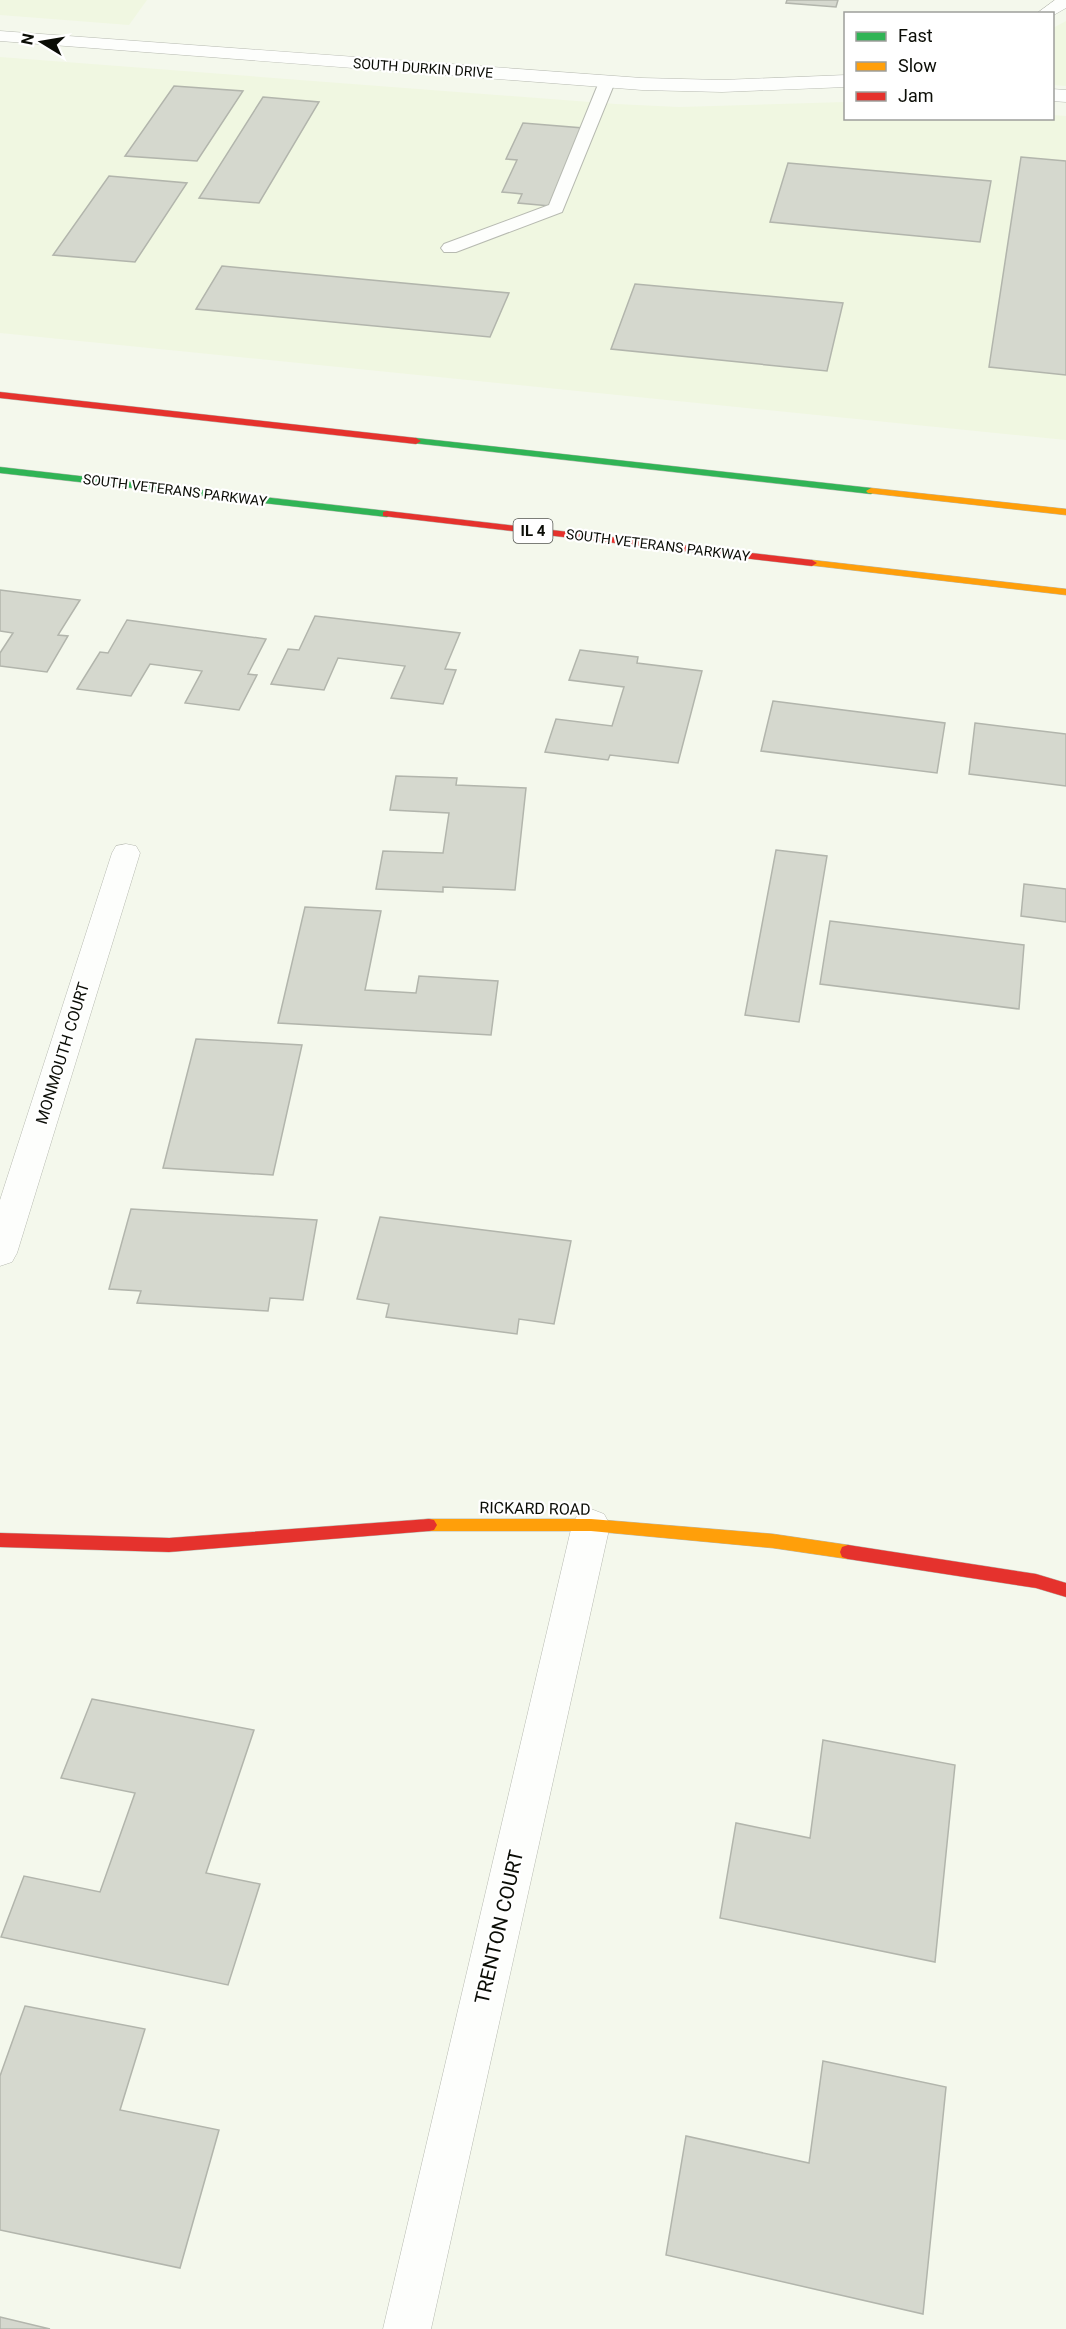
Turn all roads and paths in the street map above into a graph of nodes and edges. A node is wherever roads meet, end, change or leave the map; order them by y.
1 (1066, 1) edge
2 (1047, 12) edge
3 (0, 36) edge
4 (844, 81) edge
5 (608, 82) junction
6 (450, 248) dead end
7 (0, 394) edge
8 (192, 416) junction
9 (74, 417) dead end
10 (0, 470) edge
11 (1066, 512) edge
12 (1066, 592) edge
13 (126, 853) dead end
14 (0, 1253) edge
15 (591, 1525) junction
16 (0, 1540) edge
17 (1066, 1590) edge
18 (407, 2329) edge

1 - 2 street
3 - 5 street, SOUTH DURKIN DRIVE
4 - 5 street, SOUTH DURKIN DRIVE
5 - 6 lane
7 - 8 main road
8 - 9 main road
8 - 11 main road
10 - 12 main road, SOUTH VETERANS PARKWAY / IL 4
13 - 14 street, MONMOUTH COURT
15 - 16 main road, RICKARD ROAD
15 - 17 main road, RICKARD ROAD
15 - 18 street, TRENTON COURT

